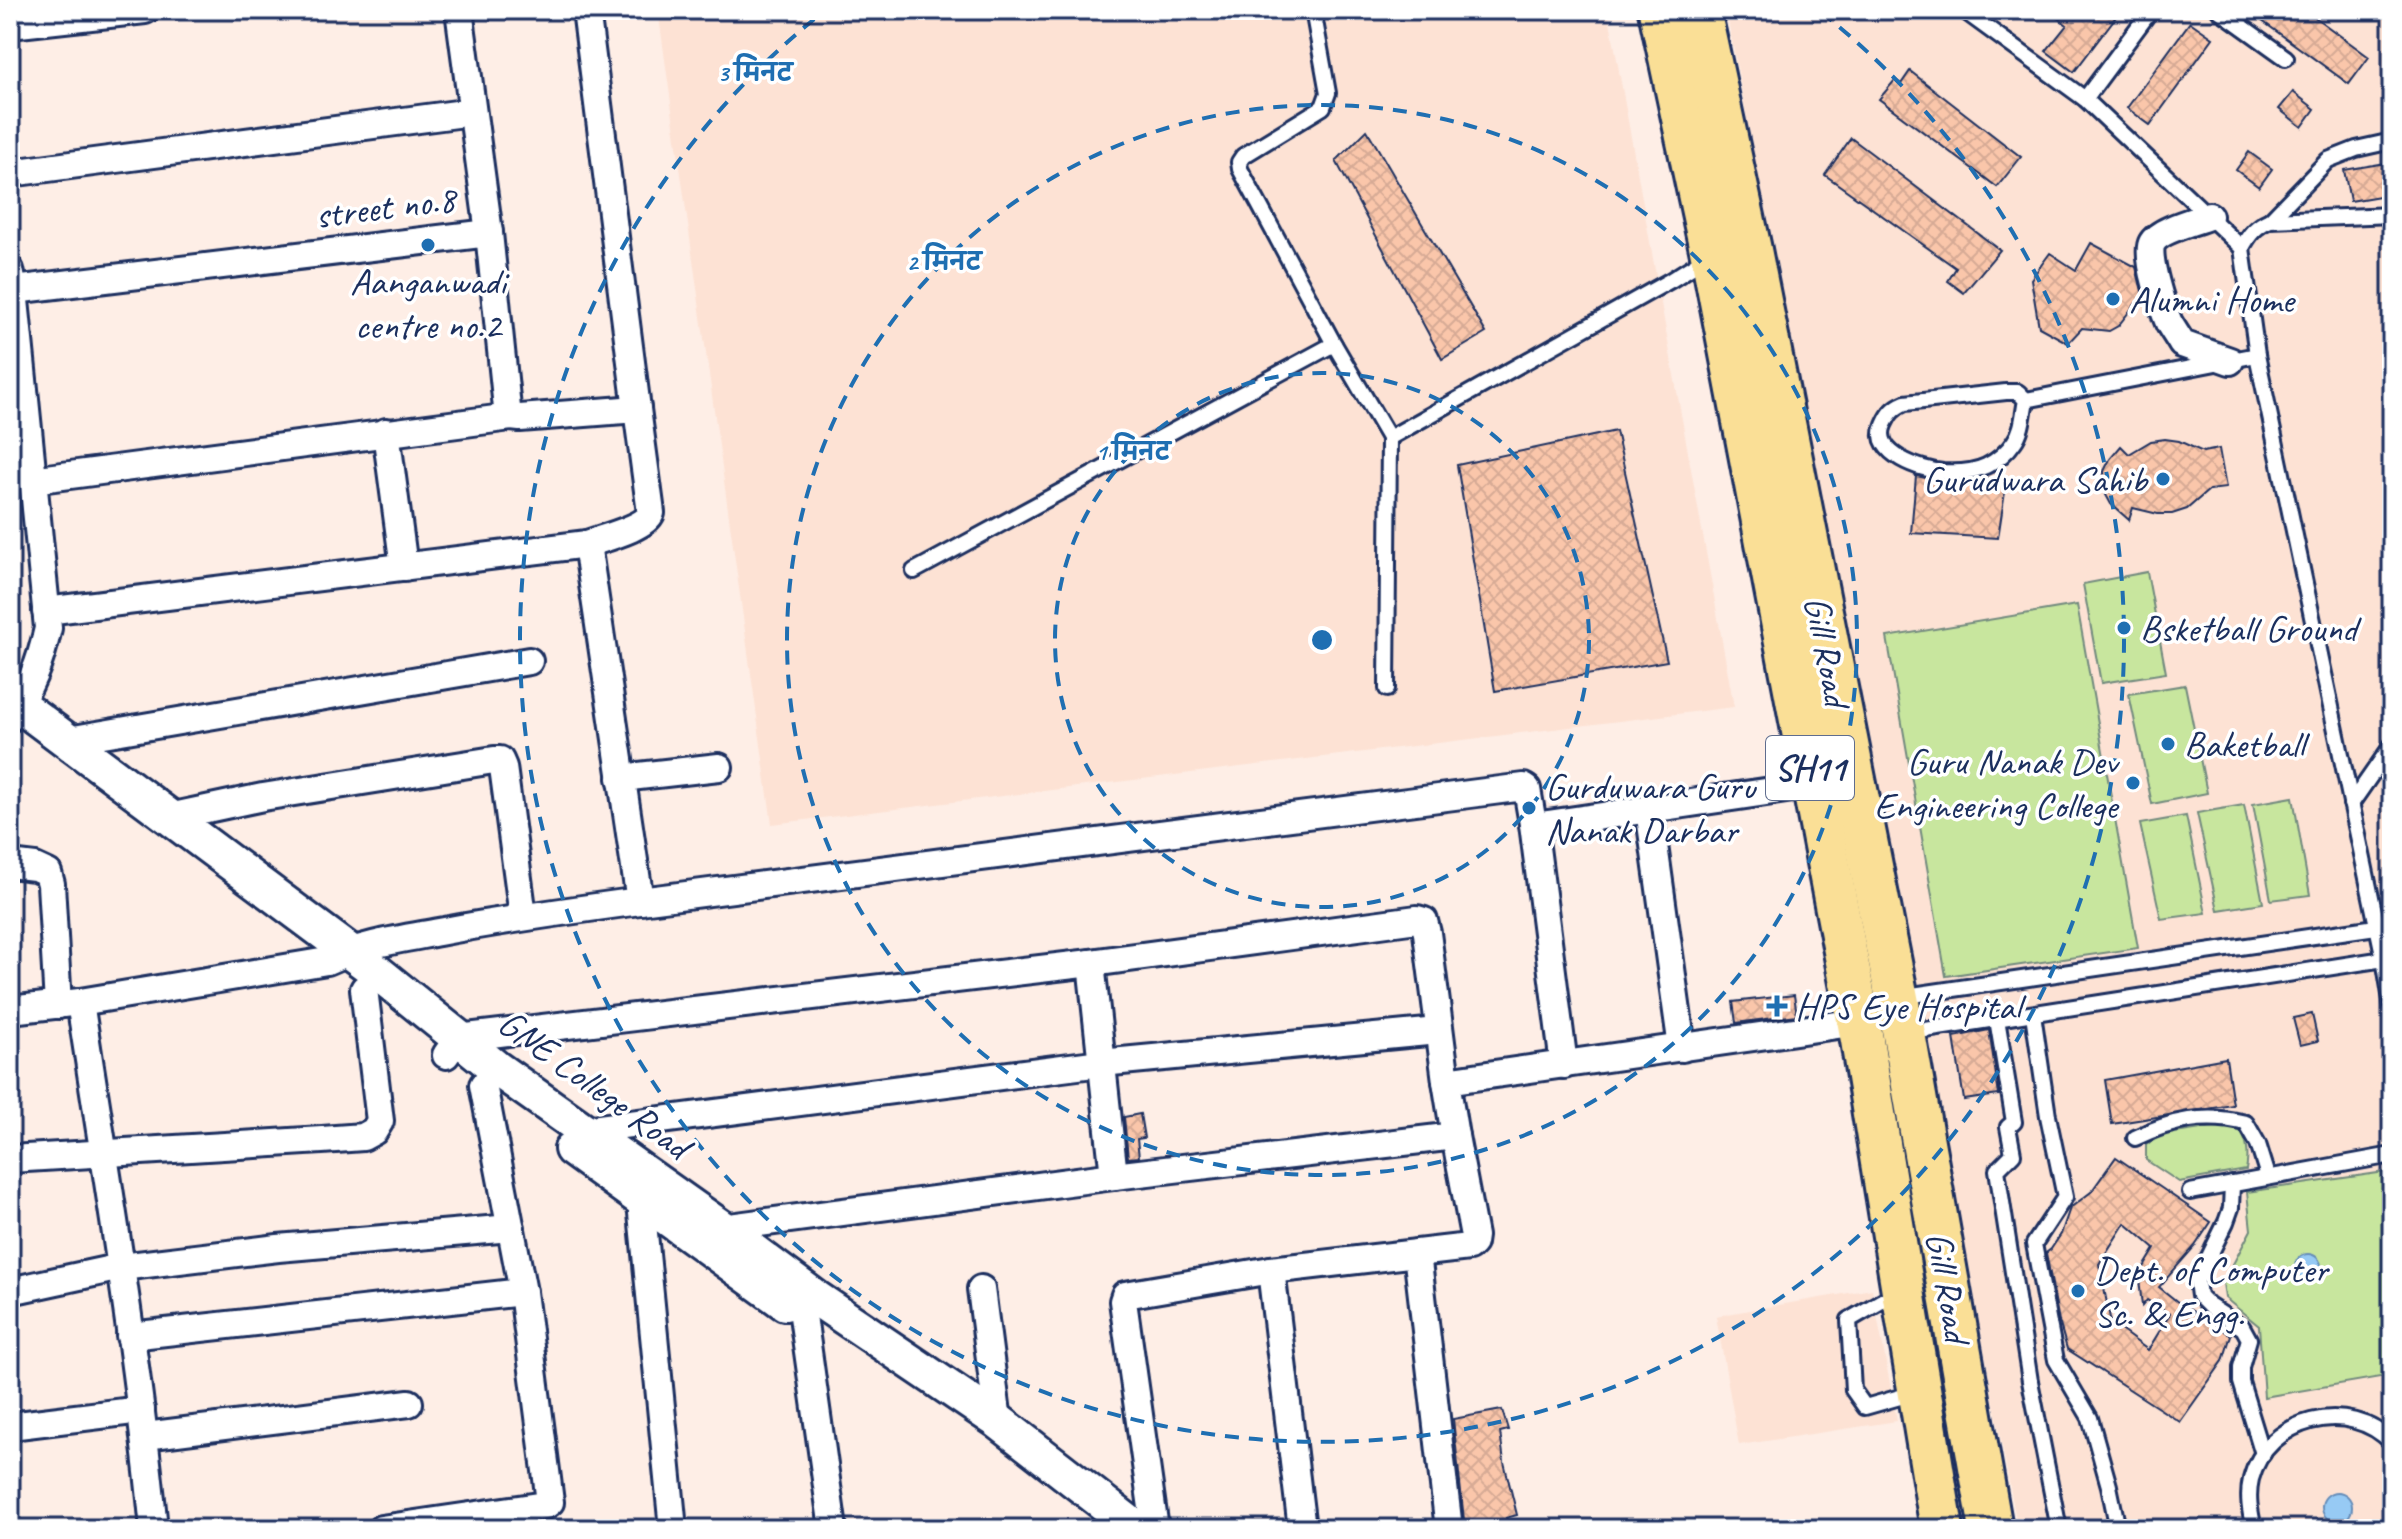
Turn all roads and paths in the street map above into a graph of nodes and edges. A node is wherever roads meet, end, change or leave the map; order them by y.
1 (145, 10) edge
2 (459, 10) edge
3 (586, 10) edge
4 (1313, 10) edge
5 (1660, 10) edge
6 (1699, 10) edge
7 (1963, 10) edge
8 (2151, 10) edge
9 (2219, 10) edge
10 (10, 25) edge
11 (2286, 58) dead end
12 (2085, 99) junction
13 (472, 112) junction
14 (2392, 141) edge
15 (10, 173) edge
16 (2392, 215) edge
17 (2209, 216) junction
18 (2270, 220) junction
19 (489, 233) junction
20 (2242, 248) junction
21 (1712, 254) junction
22 (12, 280) edge
23 (13, 325) edge
24 (1334, 344) junction
25 (2257, 355) junction
26 (2230, 361) junction
27 (2026, 400) junction
28 (637, 409) junction
29 (511, 417) junction
30 (386, 432) junction
31 (1389, 438) junction
32 (24, 467) edge
33 (587, 544) junction
34 (404, 567) junction
35 (914, 571) dead end
36 (46, 611) junction
37 (529, 661) dead end
38 (1387, 689) dead end
39 (12, 712) edge
40 (68, 740) junction
41 (2392, 745) edge
42 (719, 767) dead end
43 (621, 778) junction
44 (1813, 785) junction
45 (2351, 804) junction
46 (1649, 809) junction
47 (169, 817) junction
48 (1533, 824) junction
49 (10, 864) edge
50 (640, 901) junction
51 (523, 916) junction
52 (2376, 927) junction
53 (337, 956) junction
54 (2384, 959) junction
55 (1091, 963) junction
56 (364, 989) junction
57 (69, 1004) junction
58 (2392, 1006) edge
59 (10, 1010) edge
60 (2033, 1014) junction
61 (1997, 1019) junction
62 (1877, 1020) junction
63 (1438, 1031) junction
64 (452, 1046) junction
65 (1682, 1048) junction
66 (1101, 1063) junction
67 (1564, 1065) junction
68 (1446, 1081) junction
69 (483, 1085) junction
70 (584, 1130) junction
71 (1455, 1136) junction
72 (2135, 1138) dead end
73 (103, 1153) junction
74 (2392, 1155) edge
75 (10, 1159) edge
76 (1114, 1176) junction
77 (2268, 1176) junction
78 (2232, 1184) junction
79 (646, 1189) junction
80 (2190, 1192) dead end
81 (511, 1228) junction
82 (722, 1228) junction
83 (1417, 1253) junction
84 (121, 1267) junction
85 (1271, 1270) junction
86 (981, 1289) dead end
87 (1903, 1289) junction
88 (10, 1291) edge
89 (523, 1292) junction
90 (803, 1316) junction
91 (130, 1336) junction
92 (1919, 1391) junction
93 (409, 1403) dead end
94 (998, 1421) junction
95 (143, 1423) junction
96 (10, 1426) edge
97 (2392, 1443) edge
98 (2263, 1454) junction
99 (154, 1529) edge
100 (381, 1529) edge
101 (673, 1529) edge
102 (833, 1529) edge
103 (1101, 1529) edge
104 (1137, 1529) edge
105 (1155, 1529) edge
106 (1302, 1529) edge
107 (1449, 1529) edge
108 (1942, 1529) edge
109 (1991, 1529) edge
110 (2059, 1529) edge
111 (2118, 1529) edge
112 (2254, 1529) edge

1 - 10 street
2 - 13 street
3 - 28 street
4 - 24 lane
5 - 21 main road, Gill Road / SH11
6 - 62 main road, Gill Road / SH11
7 - 12 lane
8 - 12 lane
9 - 11 lane
12 - 17 lane
13 - 15 street
13 - 19 street
14 - 18 lane
16 - 18 lane
17 - 20 lane
17 - 26 street
18 - 20 lane
19 - 22 street, street no.8
19 - 29 street, street no.8
20 - 25 lane
21 - 31 lane
21 - 44 main road, Gill Road / SH11
22 - 23 street
23 - 32 street
24 - 31 lane
24 - 35 lane
25 - 26 lane
25 - 45 lane
26 - 27 lane
27 - 27 lane
28 - 29 street
28 - 33 street
29 - 30 street
30 - 32 street
30 - 34 street
31 - 38 lane
32 - 36 street
33 - 34 street
33 - 43 street
34 - 36 street
36 - 39 street
37 - 40 street
39 - 40 street, GNE College Road
39 - 53 street, GNE College Road
40 - 47 street, GNE College Road
41 - 45 lane
42 - 43 street
43 - 50 street
44 - 46 street
44 - 62 main road, Gill Road / SH11
45 - 52 lane
46 - 48 street
46 - 65 street
47 - 51 street
47 - 53 street, GNE College Road
48 - 50 street
48 - 67 street
49 - 57 street
50 - 51 street
51 - 53 street
52 - 54 lane
52 - 62 lane
53 - 56 street, GNE College Road
53 - 57 street
53 - 64 street, GNE College Road
54 - 58 lane
54 - 60 lane
55 - 63 street
55 - 64 street
55 - 66 street
56 - 64 street, GNE College Road
56 - 73 street
57 - 59 street
57 - 73 street
60 - 61 lane
60 - 111 lane
61 - 62 lane
61 - 110 lane
62 - 65 street
62 - 87 main road, Gill Road / SH11
62 - 109 main road, Gill Road / SH11
63 - 66 street
63 - 68 street
64 - 69 street, GNE College Road
64 - 70 street, GNE College Road
65 - 67 street
66 - 70 street
66 - 76 street
67 - 68 street
68 - 71 street
69 - 79 street, GNE College Road
69 - 81 street
70 - 79 street, GNE College Road
71 - 76 street
71 - 83 street
72 - 77 lane
73 - 75 street
73 - 84 street
74 - 77 lane
76 - 82 street
77 - 78 lane
78 - 80 lane
78 - 98 lane
79 - 82 street, GNE College Road
79 - 90 street, GNE College Road
79 - 101 street
81 - 84 street
81 - 89 street
82 - 94 street, GNE College Road
83 - 85 street
83 - 107 street
84 - 88 street
84 - 91 street
85 - 105 street
85 - 106 street
86 - 94 street
87 - 92 main road, Gill Road / SH11
87 - 92 lane
89 - 91 street
89 - 100 street
90 - 102 street
90 - 103 street, GNE College Road
91 - 95 street
92 - 108 main road, Gill Road / SH11
93 - 95 street
94 - 104 street, GNE College Road
95 - 96 street
95 - 99 street
97 - 98 lane
98 - 112 lane

